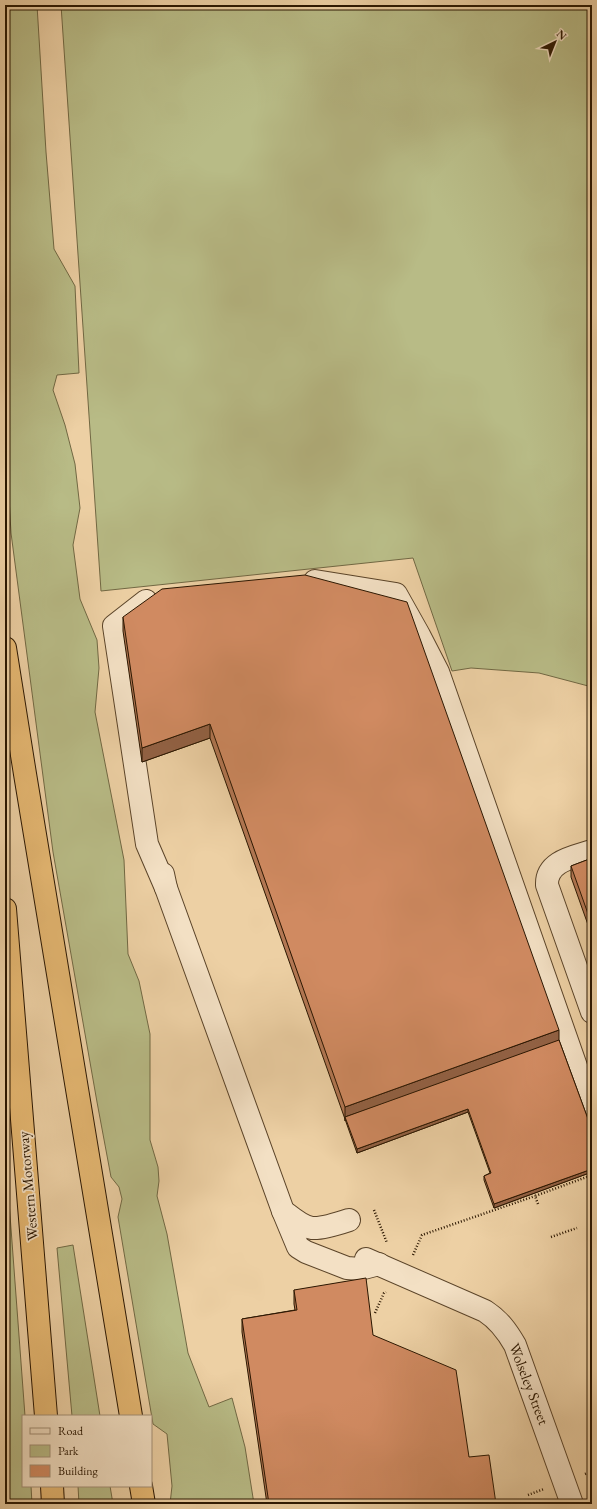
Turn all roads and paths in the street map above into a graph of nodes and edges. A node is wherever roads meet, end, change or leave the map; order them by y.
1 (294, 581) edge
2 (165, 592) edge
3 (5, 648) edge
4 (148, 786) dead end
5 (592, 851) edge
6 (166, 888) junction
7 (5, 908) edge
8 (592, 1012) edge
9 (592, 1112) edge
10 (592, 1175) edge
11 (535, 1196) junction
12 (538, 1204) dead end
13 (374, 1210) dead end
14 (283, 1211) junction
15 (349, 1220) dead end
16 (577, 1228) dead end
17 (551, 1237) dead end
18 (387, 1244) dead end
19 (406, 1252) dead end
20 (413, 1255) junction
21 (410, 1260) dead end
22 (391, 1290) dead end
23 (375, 1313) dead end
24 (46, 1415) edge
25 (131, 1415) edge
26 (550, 1486) dead end
27 (52, 1487) edge
28 (141, 1487) edge
29 (528, 1495) dead end
30 (53, 1504) edge
31 (144, 1504) edge
32 (572, 1504) edge

1 - 9 lane
2 - 6 lane
3 - 25 highway
4 - 6 lane
5 - 8 lane
6 - 14 lane
7 - 24 highway, Western Motorway
10 - 11 path
11 - 12 path
11 - 20 path
13 - 18 path
14 - 15 lane
14 - 32 lane, Wolseley Street
16 - 17 path
19 - 20 path
20 - 21 path
22 - 23 path
26 - 29 path
27 - 30 highway
28 - 31 highway

